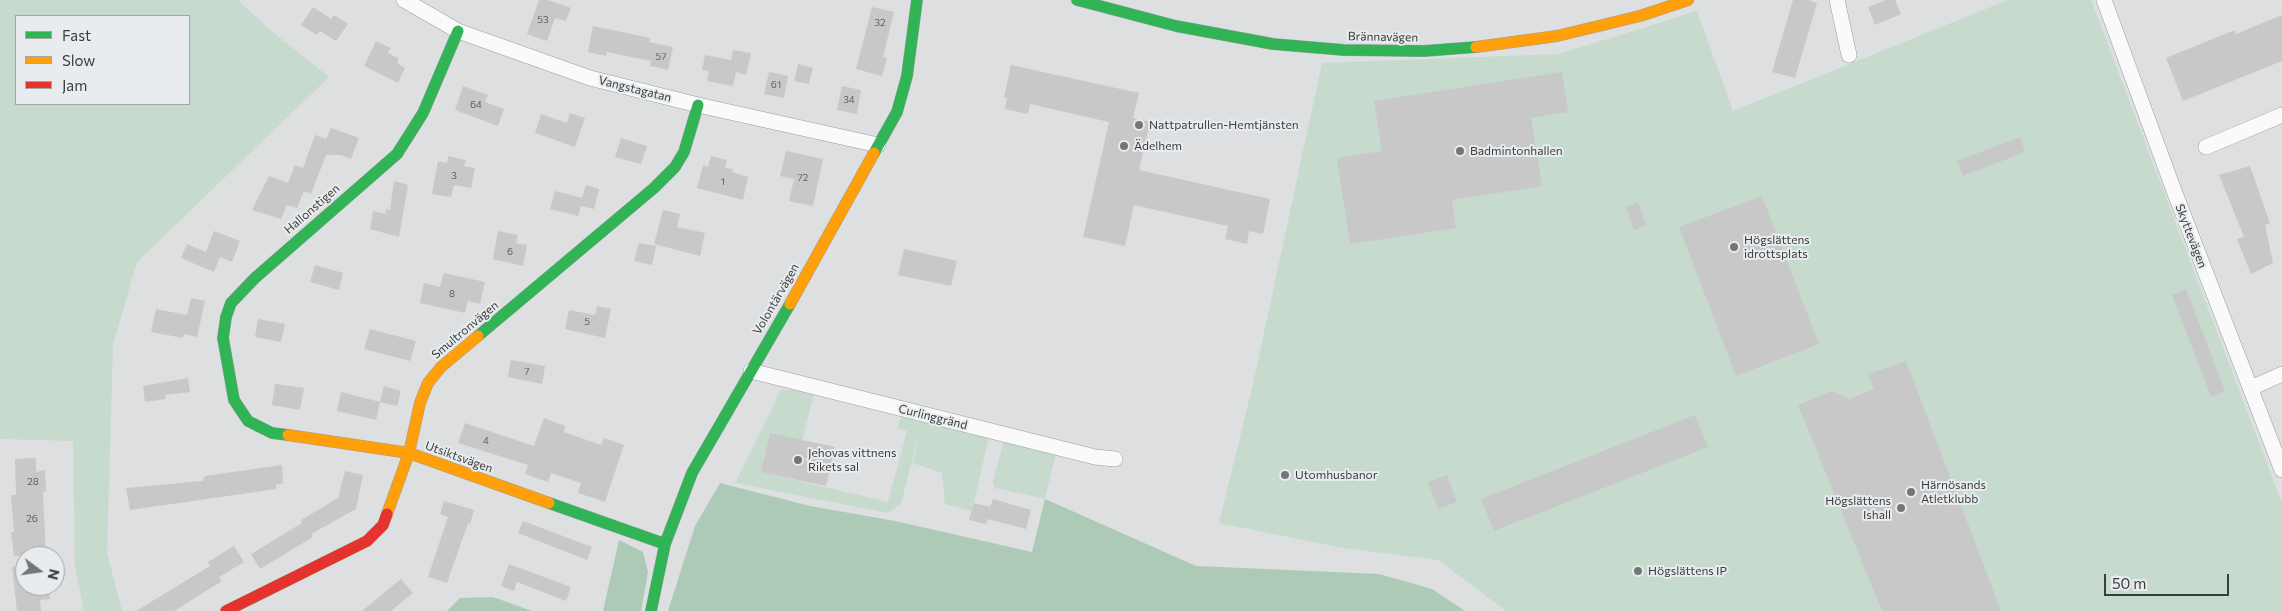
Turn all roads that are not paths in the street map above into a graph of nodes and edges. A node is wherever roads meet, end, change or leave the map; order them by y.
1 (404, 0) edge
2 (917, 0) edge
3 (1077, 0) edge
4 (1688, 0) edge
5 (1837, 0) edge
6 (2104, 0) edge
7 (458, 30) junction
8 (1849, 55) dead end
9 (698, 105) junction
10 (2282, 115) edge
11 (878, 145) junction
12 (2206, 147) dead end
13 (751, 371) junction
14 (2282, 374) edge
15 (2250, 388) junction
16 (242, 414) joint
17 (409, 453) junction
18 (1115, 459) dead end
19 (2282, 470) edge
20 (665, 544) junction
21 (226, 611) edge
22 (651, 611) edge

1 - 7 street, Vangstagatan
2 - 11 street, Volontärvägen
3 - 4 street, Brännavägen
5 - 8 street
6 - 15 street, Skyttevägen
7 - 9 street, Vangstagatan
7 - 16 street, Hallonstigen
9 - 11 street, Vangstagatan
9 - 17 street, Smultronvägen
10 - 12 street
11 - 13 street, Volontärvägen
13 - 18 street, Curlinggränd
13 - 20 street, Volontärvägen
14 - 15 street
15 - 19 street, Skyttevägen
16 - 17 street, Utsiktsvägen
17 - 20 street, Utsiktsvägen
17 - 21 street, Smultronvägen
20 - 22 street, Volontärvägen

